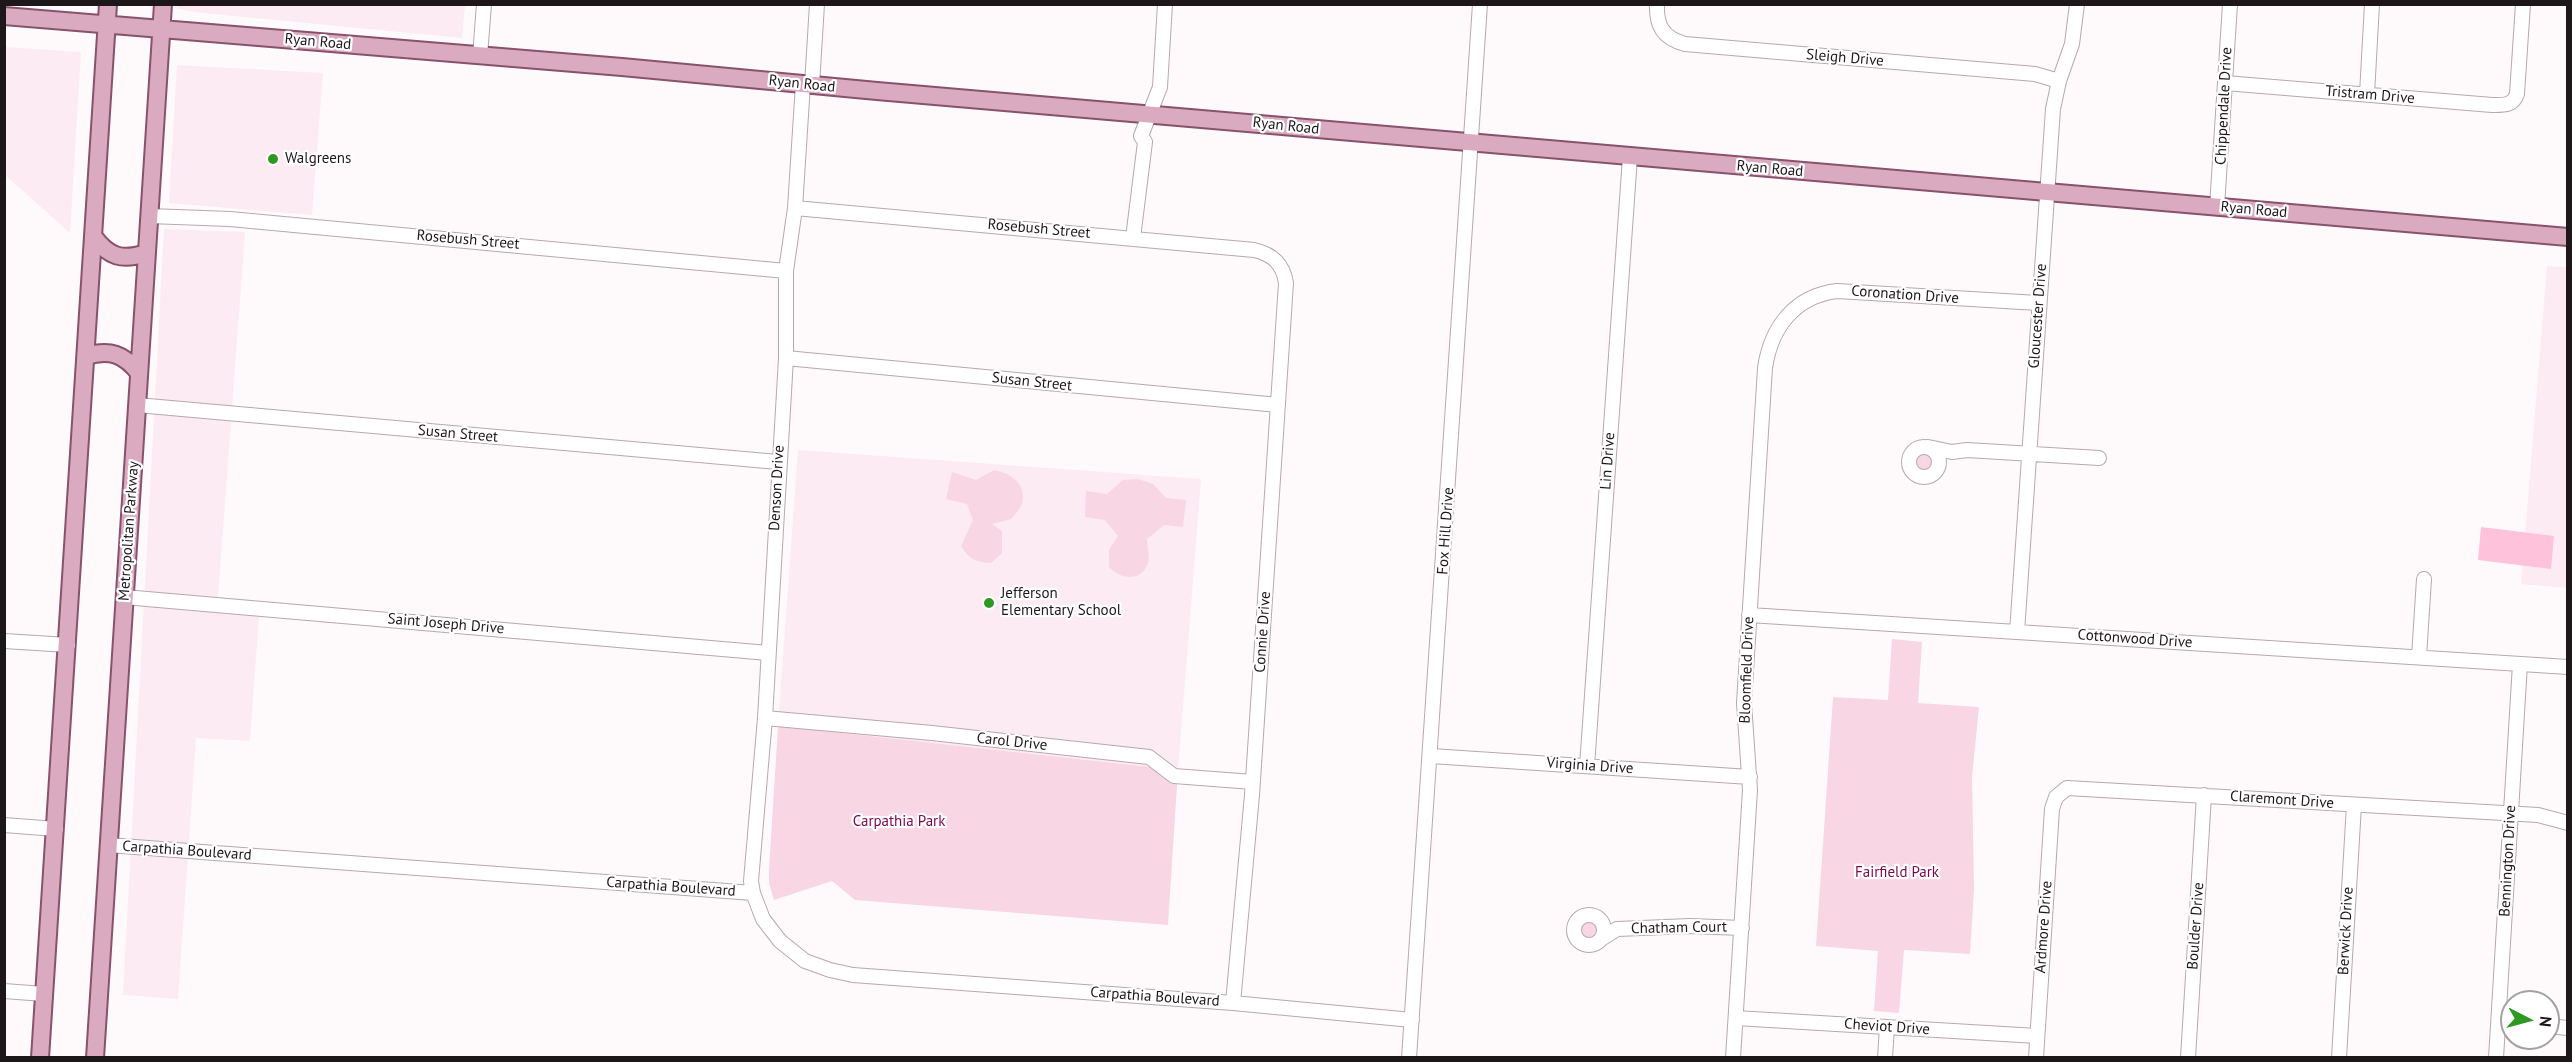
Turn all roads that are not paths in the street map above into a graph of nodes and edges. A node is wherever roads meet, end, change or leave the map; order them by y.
1 (108, 4) edge
2 (163, 4) edge
3 (484, 4) edge
4 (817, 4) edge
5 (1165, 4) edge
6 (1480, 4) edge
7 (1657, 4) edge
8 (2077, 4) edge
9 (2230, 4) edge
10 (2372, 4) edge
11 (2523, 4) edge
12 (4, 16) edge
13 (107, 24) junction
14 (162, 29) junction
15 (480, 56) junction
16 (2059, 81) junction
17 (2226, 83) junction
18 (808, 84) junction
19 (2367, 94) junction
20 (1150, 114) junction
21 (1472, 143) junction
22 (1629, 157) junction
23 (2046, 193) junction
24 (795, 207) junction
25 (2217, 207) junction
26 (149, 216) junction
27 (93, 237) junction
28 (2568, 237) edge
29 (1133, 238) junction
30 (146, 253) junction
31 (1279, 263) joint
32 (786, 271) junction
33 (2038, 303) junction
34 (1782, 321) joint
35 (86, 356) junction
36 (786, 358) junction
37 (139, 373) junction
38 (137, 405) junction
39 (1278, 405) junction
40 (1928, 447) junction
41 (1952, 452) junction
42 (2029, 454) junction
43 (2099, 458) dead end
44 (778, 462) junction
45 (1936, 471) junction
46 (2424, 579) dead end
47 (124, 597) junction
48 (1749, 615) junction
49 (2017, 632) junction
50 (4, 641) edge
51 (68, 645) junction
52 (768, 653) junction
53 (2419, 657) junction
54 (2520, 664) junction
55 (2568, 667) edge
56 (765, 718) junction
57 (1431, 756) junction
58 (1587, 766) junction
59 (1750, 777) junction
60 (1253, 782) junction
61 (2204, 795) junction
62 (2056, 797) joint
63 (2354, 805) junction
64 (2511, 814) junction
65 (2568, 823) edge
66 (4, 825) edge
67 (56, 829) junction
68 (108, 845) junction
69 (753, 893) junction
70 (1600, 921) junction
71 (1742, 928) junction
72 (1617, 929) junction
73 (1601, 939) junction
74 (2506, 990) edge
75 (4, 991) edge
76 (44, 994) junction
77 (1233, 1003) junction
78 (1736, 1018) junction
79 (1412, 1020) junction
80 (1887, 1026) junction
81 (2037, 1036) junction
82 (2500, 1043) edge
83 (43, 1055) edge
84 (94, 1058) edge
85 (1409, 1058) edge
86 (1733, 1058) edge
87 (1885, 1058) edge
88 (2036, 1058) edge
89 (2188, 1058) edge
90 (2339, 1058) edge
91 (2496, 1058) edge

1 - 13 main road
2 - 14 main road, Metropolitan Parkway
3 - 15 street
4 - 18 street, Denson Drive
5 - 20 street
6 - 21 street, Fox Hill Drive
7 - 16 street, Sleigh Drive
8 - 16 street, Gloucester Drive
9 - 17 street, Chippendale Drive
10 - 19 street
11 - 19 street, Tristram Drive
12 - 13 main road, Ryan Road
13 - 14 main road, Ryan Road
13 - 27 main road
14 - 15 main road, Ryan Road
14 - 26 main road, Metropolitan Parkway
15 - 18 main road, Ryan Road
16 - 23 street, Gloucester Drive
17 - 19 street, Tristram Drive
17 - 25 street, Chippendale Drive
18 - 20 main road, Ryan Road
18 - 24 street, Denson Drive
20 - 21 main road, Ryan Road
20 - 29 street
21 - 22 main road, Ryan Road
21 - 57 street, Fox Hill Drive
22 - 23 main road, Ryan Road
22 - 58 street, Lin Drive
23 - 25 main road, Ryan Road
23 - 33 street, Gloucester Drive
24 - 29 street, Rosebush Street
24 - 32 street, Denson Drive
25 - 28 main road, Ryan Road
26 - 30 main road, Metropolitan Parkway
26 - 32 street, Rosebush Street
27 - 30 main road
27 - 35 main road
29 - 31 street, Rosebush Street
30 - 37 main road, Metropolitan Parkway
31 - 39 street, Connie Drive
32 - 36 street, Denson Drive
33 - 34 street, Coronation Drive
33 - 42 street, Gloucester Drive
34 - 48 street, Bloomfield Drive
35 - 37 main road
35 - 51 main road
36 - 39 street, Susan Street
36 - 44 street, Denson Drive
37 - 38 main road, Metropolitan Parkway
38 - 44 street, Susan Street
38 - 47 main road, Metropolitan Parkway
39 - 60 street, Connie Drive
40 - 41 street
40 - 45 street
40 - 45 street
41 - 42 street
41 - 45 street
42 - 43 street
42 - 49 street, Gloucester Drive
44 - 52 street, Denson Drive
46 - 53 street
47 - 52 street, Saint Joseph Drive
47 - 68 main road, Metropolitan Parkway
48 - 49 street, Cottonwood Drive
48 - 59 street, Bloomfield Drive
49 - 53 street, Cottonwood Drive
50 - 51 street
51 - 67 main road
52 - 56 street, Denson Drive
53 - 54 street, Cottonwood Drive
54 - 55 street, Cottonwood Drive
54 - 64 street, Bennington Drive
56 - 60 street, Carol Drive
56 - 69 street, Denson Drive
57 - 58 street, Virginia Drive
57 - 79 street, Fox Hill Drive
58 - 59 street, Virginia Drive
59 - 71 street, Bloomfield Drive
60 - 77 street, Connie Drive
61 - 62 street, Claremont Drive
61 - 63 street, Claremont Drive
61 - 89 street, Boulder Drive
62 - 81 street, Ardmore Drive
63 - 64 street, Claremont Drive
63 - 90 street, Berwick Drive
64 - 65 street, Claremont Drive
64 - 74 street, Bennington Drive
66 - 67 street
67 - 76 main road
68 - 69 street, Carpathia Boulevard
68 - 84 main road, Metropolitan Parkway
69 - 77 street, Carpathia Boulevard
70 - 72 street, Chatham Court
70 - 73 street
70 - 73 street
71 - 72 street, Chatham Court
71 - 78 street, Bloomfield Drive
72 - 73 street, Chatham Court
75 - 76 street
76 - 83 main road
77 - 79 street, Carpathia Boulevard
78 - 80 street, Cheviot Drive
78 - 86 street, Bloomfield Drive
79 - 85 street, Fox Hill Drive
80 - 81 street, Cheviot Drive
80 - 87 street
81 - 88 street, Ardmore Drive
82 - 91 street, Bennington Drive

